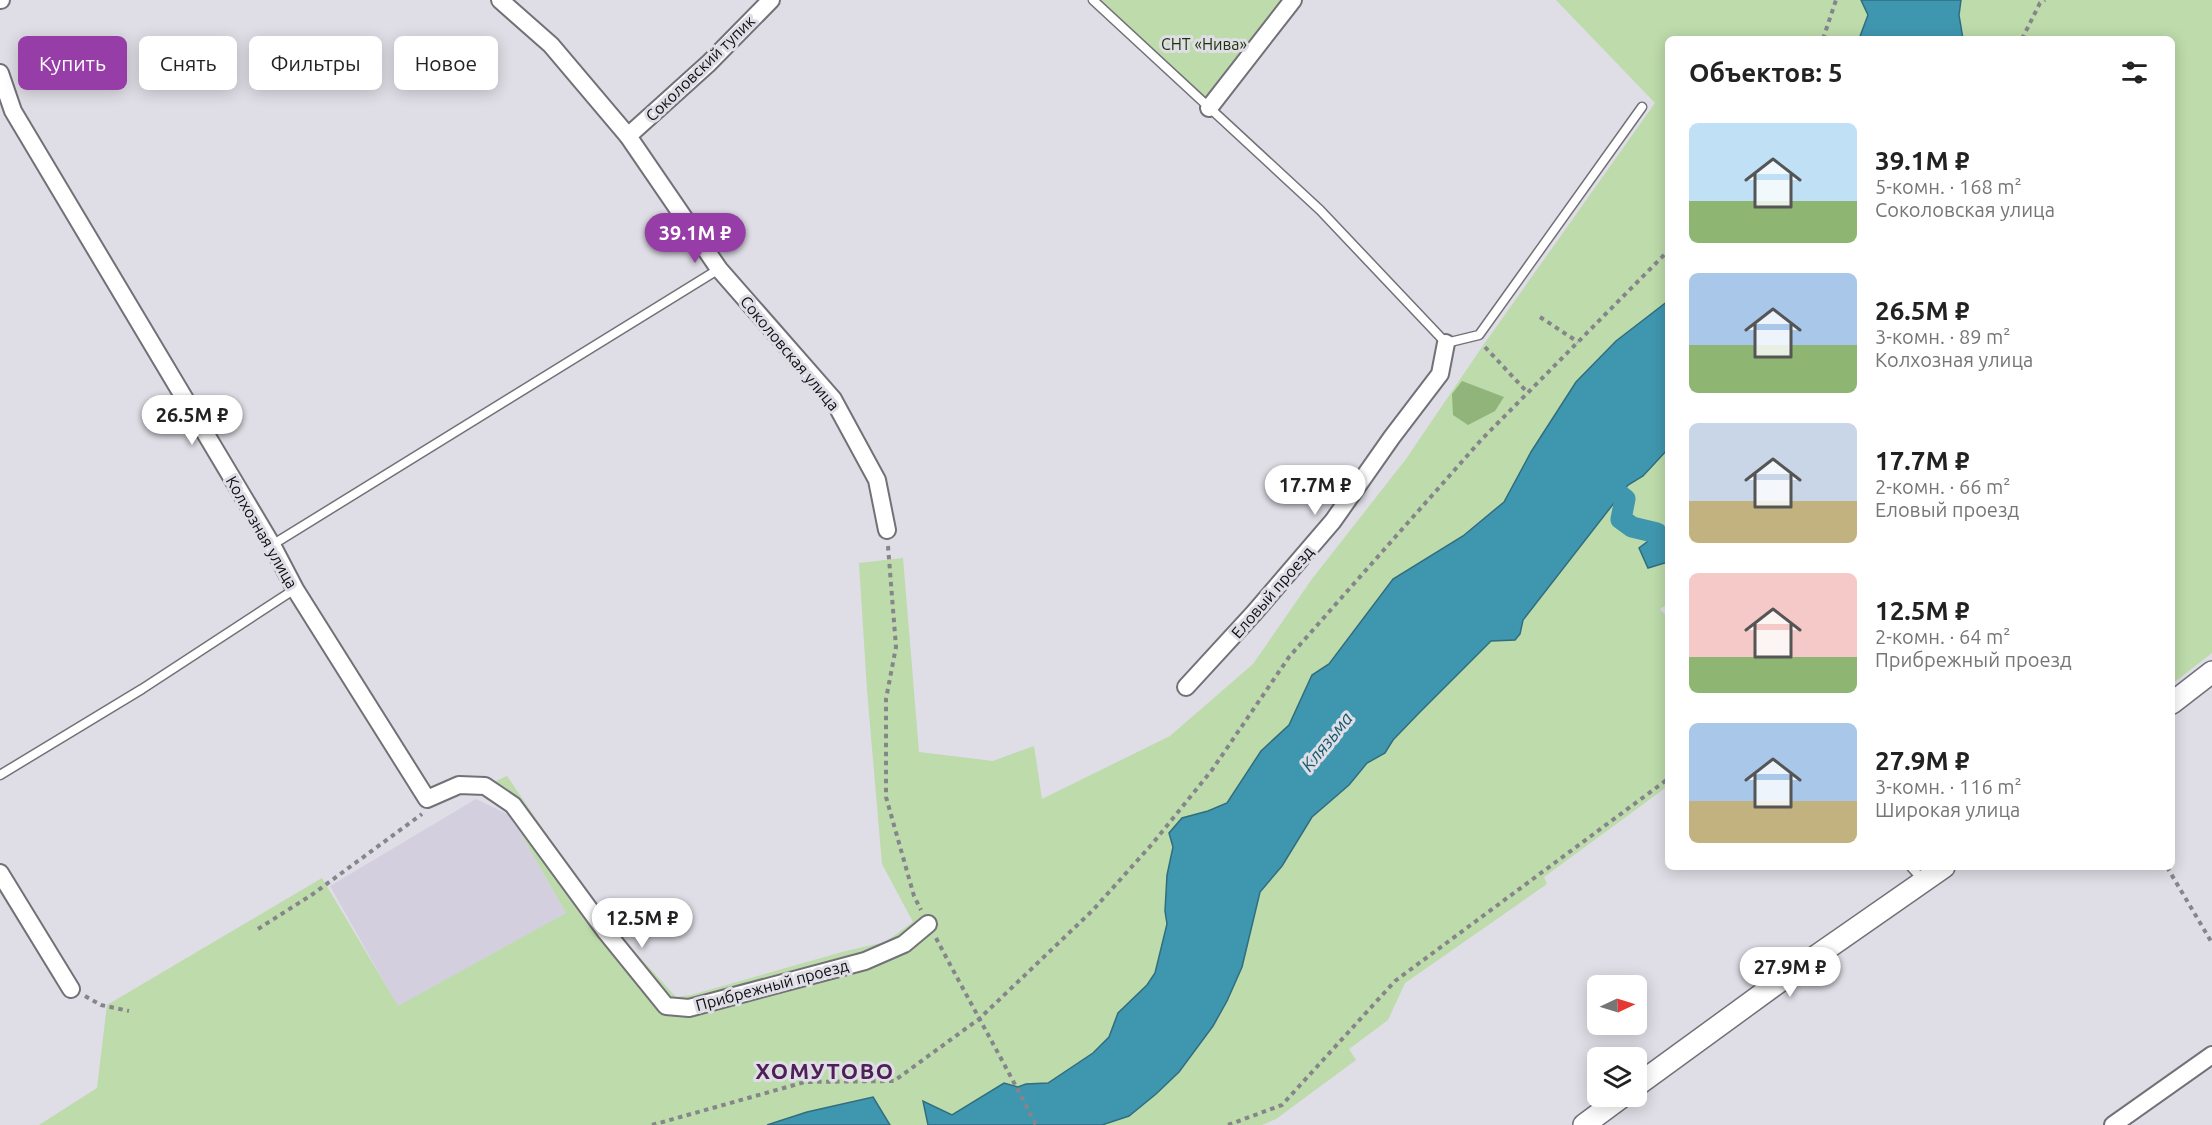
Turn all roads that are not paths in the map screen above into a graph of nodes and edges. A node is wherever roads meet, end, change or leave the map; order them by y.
1 (500, 0) edge
2 (771, 0) edge
3 (1093, 0) edge
4 (1293, 0) edge
5 (0, 73) edge
6 (1209, 108) junction
7 (1642, 108) dead end
8 (628, 136) junction
9 (719, 269) junction
10 (1446, 343) junction
11 (886, 530) road end
12 (272, 545) junction
13 (295, 589) junction
14 (2212, 672) edge
15 (1186, 687) dead end
16 (2175, 701) edge
17 (0, 775) edge
18 (427, 799) joint
19 (1932, 870) edge
20 (0, 873) edge
21 (1917, 874) edge
22 (928, 924) road end
23 (71, 989) road end
24 (2212, 1055) edge
25 (1647, 1078) edge
26 (1608, 1107) edge
27 (1584, 1125) edge
28 (2113, 1125) edge

1 - 8 street, Соколовская улица
2 - 8 street, Соколовский тупик
3 - 6 lane
4 - 6 street
5 - 12 street, Колхозная улица
6 - 10 lane
7 - 10 lane
8 - 9 street, Соколовская улица
9 - 11 street, Соколовская улица
9 - 12 lane
10 - 15 street, Еловый проезд
12 - 13 street, Колхозная улица
13 - 17 lane
13 - 18 street, Колхозная улица
14 - 16 street
18 - 22 street, Прибрежный проезд
19 - 21 street
20 - 23 street
21 - 25 street
24 - 28 street
26 - 27 street

